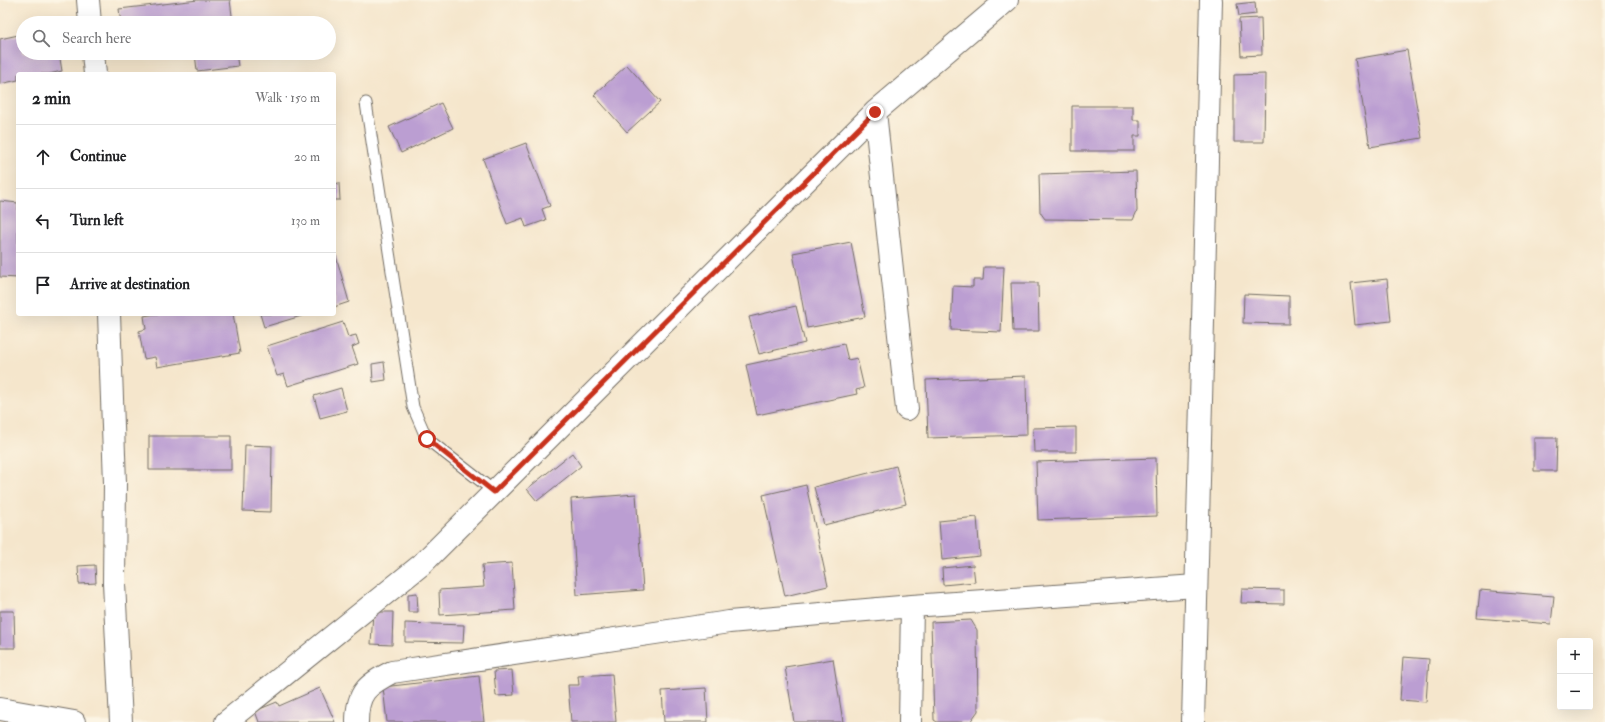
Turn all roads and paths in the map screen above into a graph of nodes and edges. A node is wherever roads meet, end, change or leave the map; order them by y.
1 (88, 0) edge
2 (1007, 0) edge
3 (1211, 0) edge
4 (89, 16) edge
5 (94, 60) edge
6 (95, 72) edge
7 (366, 103) dead end
8 (875, 112) junction
9 (110, 316) edge
10 (907, 409) dead end
11 (494, 492) junction
12 (1196, 586) junction
13 (912, 606) junction
14 (0, 709) edge
15 (74, 722) edge
16 (121, 722) edge
17 (226, 722) edge
18 (357, 722) edge
19 (910, 722) edge
20 (1193, 722) edge

1 - 4 street
2 - 8 street
3 - 12 street
5 - 6 street
7 - 11 lane
8 - 10 street
8 - 11 street
9 - 16 street
11 - 17 street
12 - 13 street
12 - 20 street
13 - 18 street
13 - 19 street
14 - 15 street

